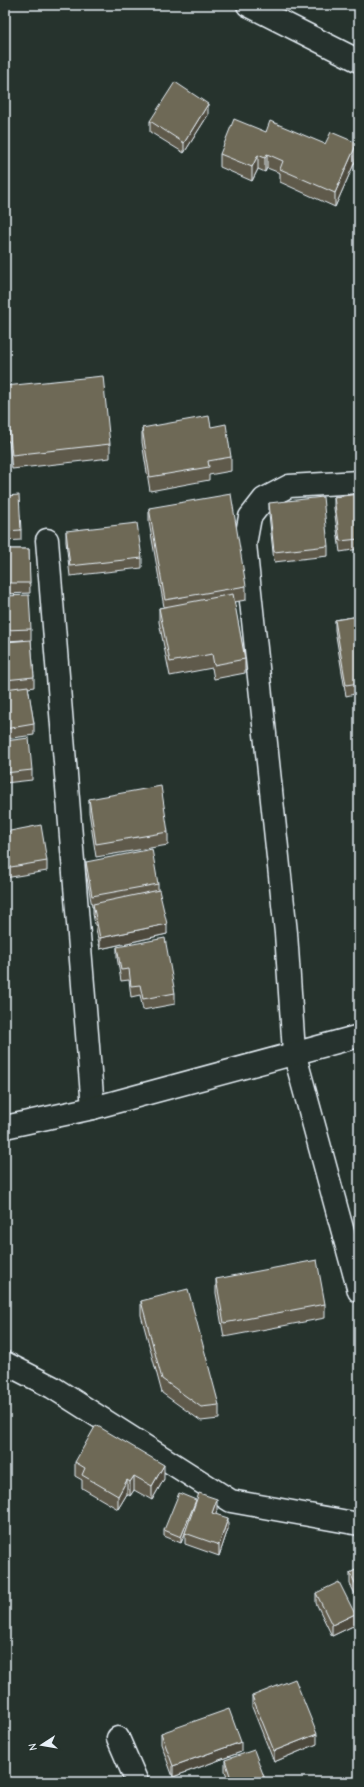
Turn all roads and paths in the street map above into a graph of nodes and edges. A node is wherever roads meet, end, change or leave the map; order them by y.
1 (248, 5) edge
2 (359, 61) edge
3 (359, 482) edge
4 (47, 540) dead end
5 (359, 1036) edge
6 (294, 1052) junction
7 (93, 1108) junction
8 (5, 1127) edge
9 (359, 1292) edge
10 (5, 1363) edge
11 (359, 1524) edge
12 (118, 1738) dead end
13 (137, 1782) edge

1 - 2 street
3 - 6 street
4 - 7 street
5 - 6 street
6 - 7 street
6 - 9 street
7 - 8 street
10 - 11 street
12 - 13 street

